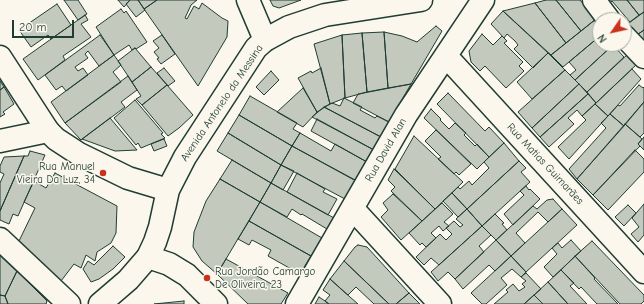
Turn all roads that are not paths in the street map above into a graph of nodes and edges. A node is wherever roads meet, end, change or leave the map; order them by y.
1 (248, 0) edge
2 (421, 0) edge
3 (483, 0) edge
4 (594, 0) edge
5 (603, 12) edge
6 (265, 40) junction
7 (632, 44) edge
8 (446, 56) junction
9 (0, 57) edge
10 (644, 57) edge
11 (48, 131) junction
12 (0, 141) edge
13 (168, 190) junction
14 (353, 209) junction
15 (0, 239) edge
16 (148, 257) junction
17 (644, 272) edge
18 (69, 304) edge
19 (100, 304) edge
20 (216, 304) edge
21 (297, 304) edge
22 (440, 304) edge

1 - 6 street
2 - 6 street, Avenida Antonelo da Messina
3 - 8 street, Rua David Alan
4 - 5 street
6 - 13 street, Avenida Antonelo da Messina
7 - 10 street
8 - 14 street, Rua David Alan
8 - 17 street, Rua Matias Guimarães
9 - 11 street
11 - 12 street
11 - 13 street
13 - 16 street, Avenida Antonelo da Messina
14 - 21 street, Rua David Alan
14 - 22 street
15 - 18 street
16 - 19 street, Avenida Antonelo da Messina
16 - 20 street

